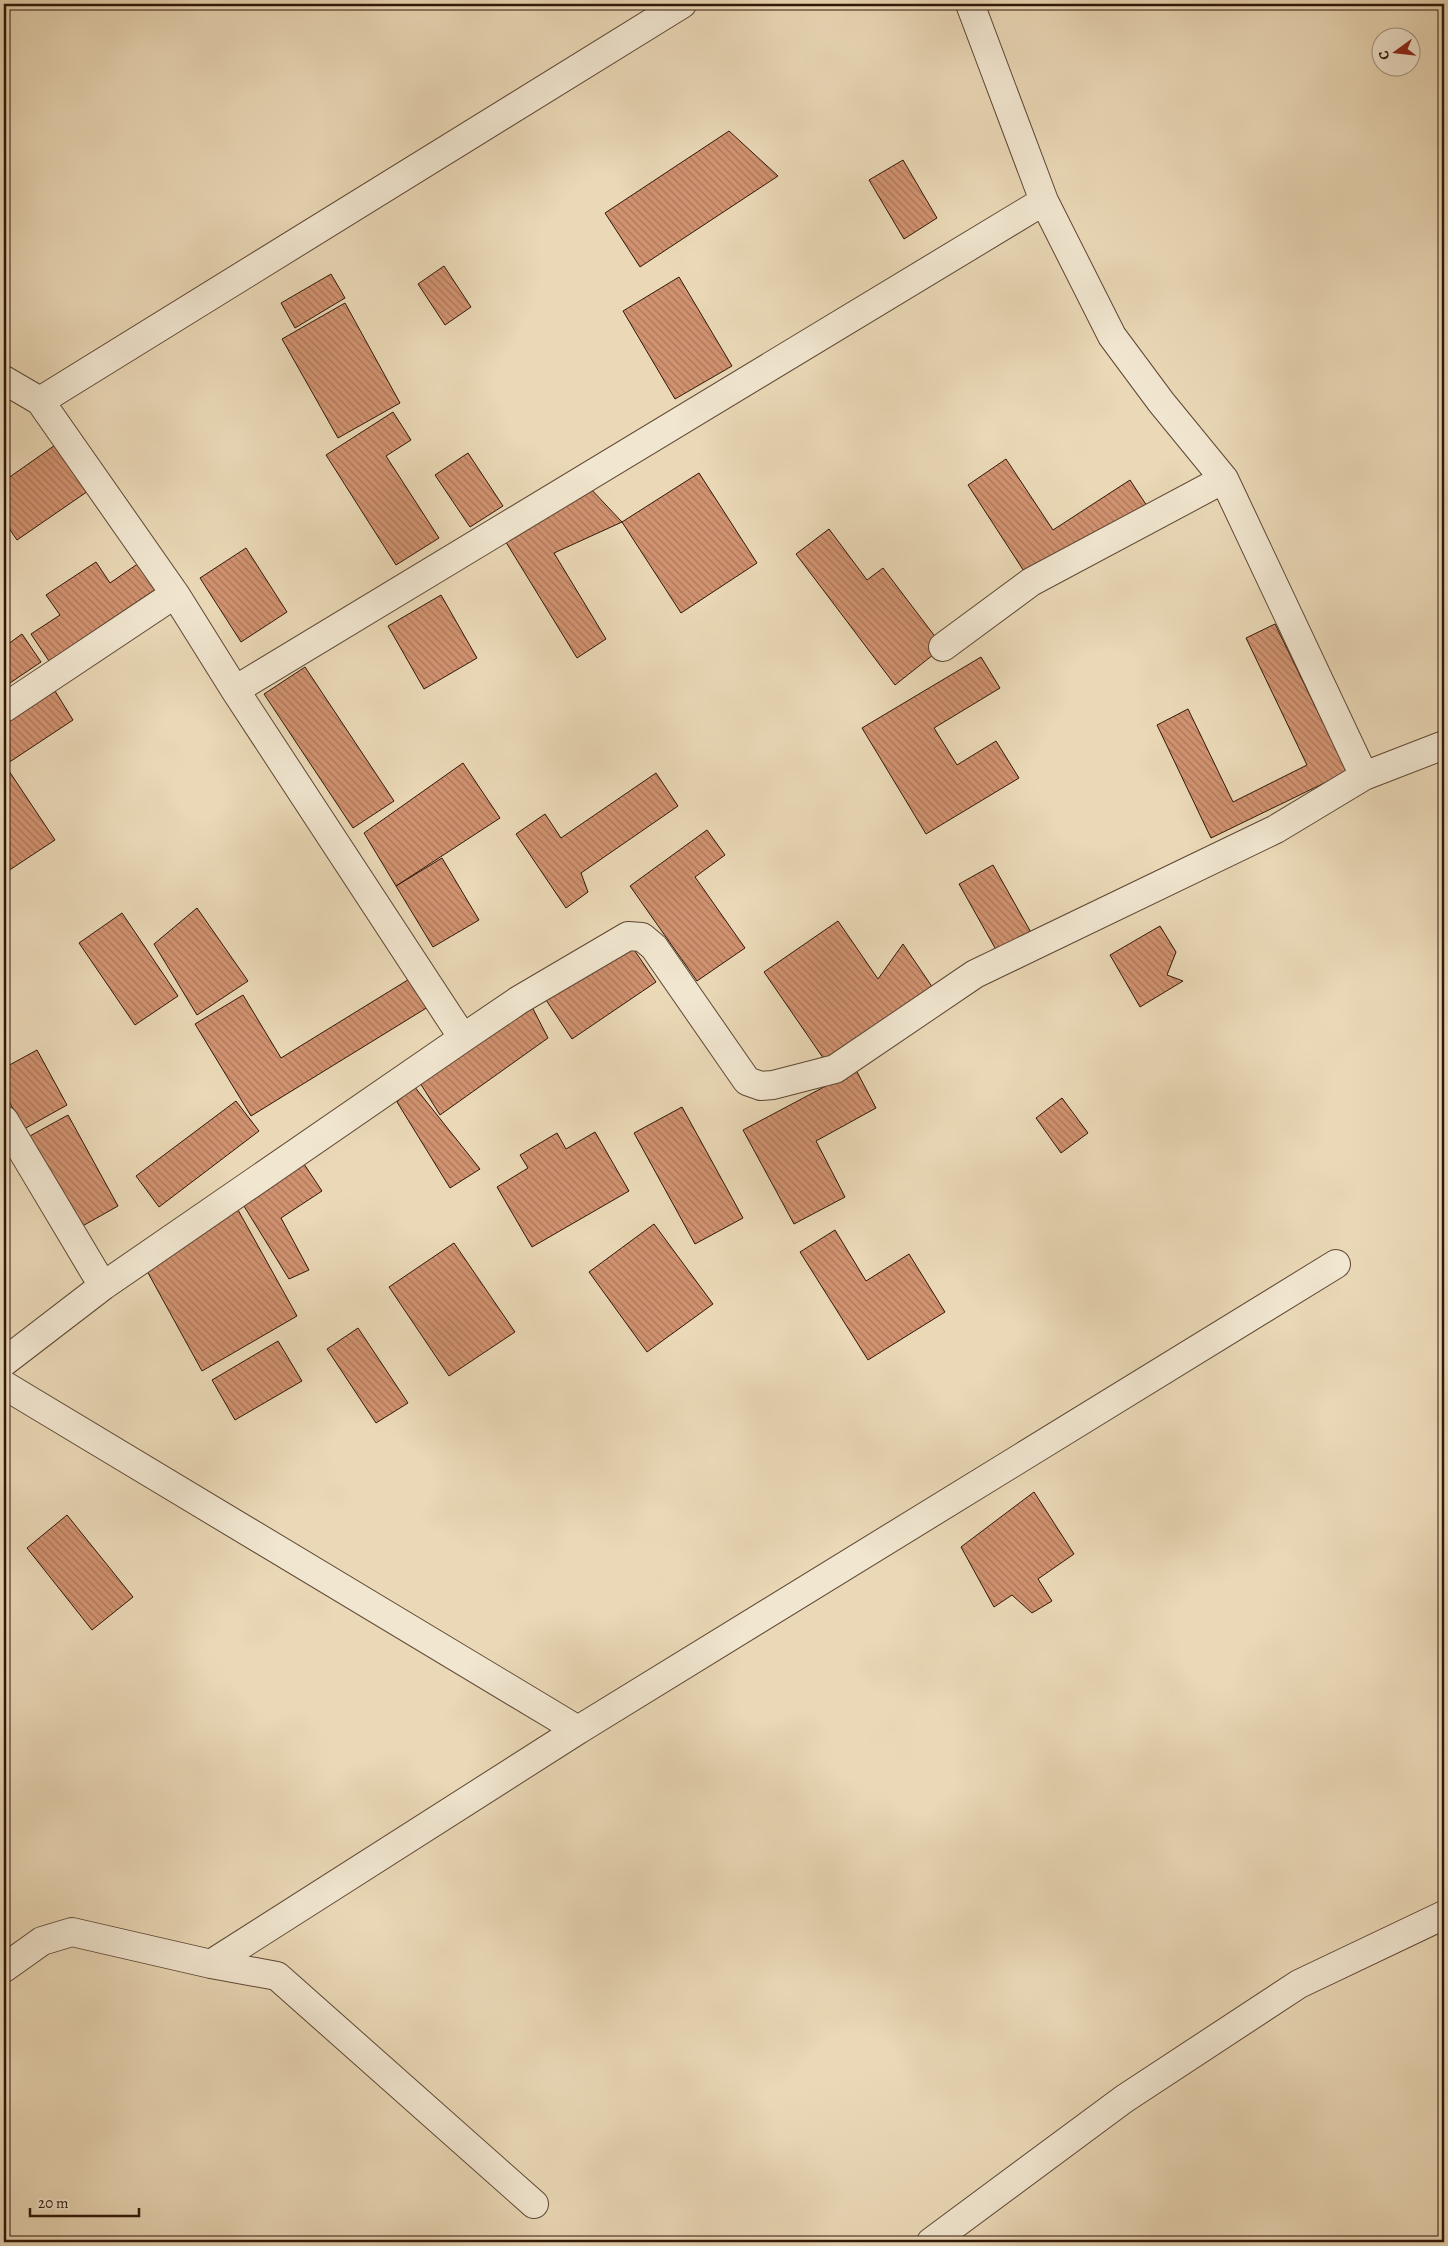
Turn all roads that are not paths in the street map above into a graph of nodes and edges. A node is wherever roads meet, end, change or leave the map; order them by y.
1 (682, 4) edge
2 (970, 4) edge
3 (1044, 200) junction
4 (4, 380) edge
5 (40, 401) junction
6 (1224, 479) junction
7 (174, 594) junction
8 (944, 647) dead end
9 (236, 690) junction
10 (4, 708) edge
11 (1444, 745) edge
12 (1364, 776) junction
13 (463, 1038) junction
14 (4, 1120) edge
15 (1336, 1264) dead end
16 (103, 1286) junction
17 (4, 1362) edge
18 (4, 1385) edge
19 (578, 1730) junction
20 (1444, 1915) edge
21 (211, 1964) junction
22 (4, 1968) edge
23 (534, 2204) dead end
24 (931, 2242) edge

1 - 5 street
2 - 3 street
3 - 6 street
3 - 9 street
4 - 5 street
5 - 7 street
6 - 8 street
6 - 12 street
7 - 9 street
7 - 10 street
9 - 13 street
11 - 12 street
12 - 13 street
13 - 16 street
14 - 16 street
15 - 19 street
16 - 17 street
18 - 19 street
19 - 21 street
20 - 24 street
21 - 22 street
21 - 23 street

